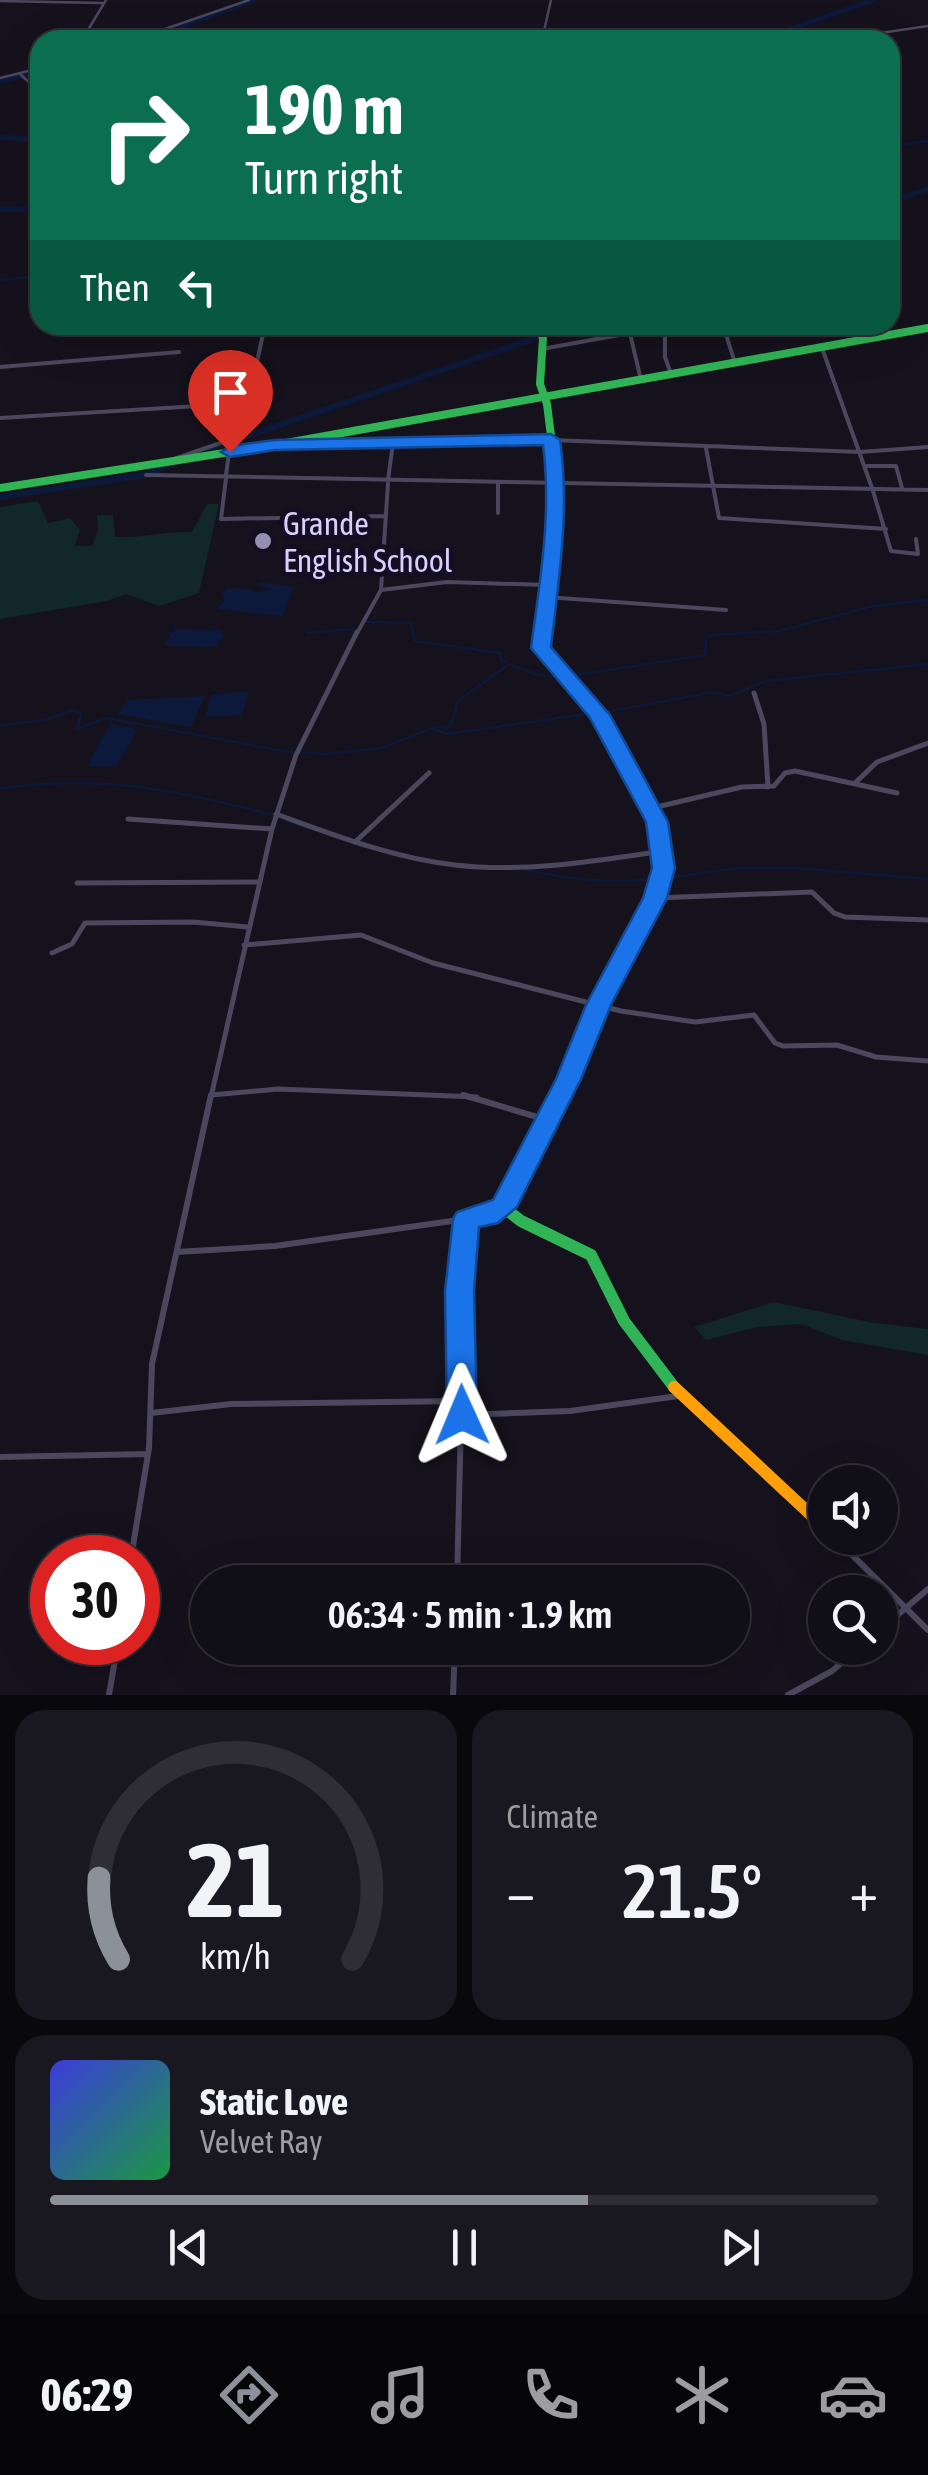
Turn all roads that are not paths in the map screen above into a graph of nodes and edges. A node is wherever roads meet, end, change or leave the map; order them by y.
1 (249, 0) edge
2 (550, 0) edge
3 (0, 2) edge
4 (104, 2) edge
5 (928, 26) edge
6 (88, 30) edge
7 (162, 30) edge
8 (544, 30) edge
9 (900, 30) edge
10 (30, 72) edge
11 (21, 75) junction
12 (0, 78) edge
13 (30, 83) edge
14 (928, 328) edge
15 (900, 333) edge
16 (263, 335) edge
17 (585, 335) edge
18 (630, 335) edge
19 (665, 335) edge
20 (726, 335) edge
21 (873, 335) edge
22 (891, 335) edge
23 (540, 337) edge
24 (875, 338) junction
25 (822, 348) junction
26 (179, 352) dead end
27 (734, 363) junction
28 (0, 367) edge
29 (671, 374) junction
30 (641, 380) junction
31 (544, 396) junction
32 (248, 403) junction
33 (0, 418) edge
34 (551, 440) junction
35 (392, 443) junction
36 (234, 445) junction
37 (275, 445) junction
38 (928, 447) edge
39 (706, 448) junction
40 (860, 452) junction
41 (176, 459) junction
42 (865, 466) junction
43 (146, 475) dead end
44 (498, 484) junction
45 (557, 485) junction
46 (0, 488) edge
47 (714, 488) junction
48 (902, 488) dead end
49 (928, 490) edge
50 (498, 512) dead end
51 (385, 516) junction
52 (886, 529) junction
53 (916, 539) dead end
54 (381, 590) junction
55 (546, 591) junction
56 (726, 610) dead end
57 (754, 694) dead end
58 (928, 743) edge
59 (429, 772) dead end
60 (855, 783) junction
61 (768, 787) junction
62 (897, 793) dead end
63 (652, 808) junction
64 (276, 814) junction
65 (128, 819) dead end
66 (272, 829) junction
67 (355, 842) junction
68 (663, 851) junction
69 (77, 882) dead end
70 (260, 882) junction
71 (655, 898) junction
72 (928, 920) edge
73 (248, 927) junction
74 (244, 945) junction
75 (52, 954) dead end
76 (598, 1005) junction
77 (928, 1061) edge
78 (211, 1095) junction
79 (547, 1120) junction
80 (503, 1207) junction
81 (466, 1219) junction
82 (176, 1252) junction
83 (680, 1396) junction
84 (462, 1401) junction
85 (150, 1413) junction
86 (462, 1415) junction
87 (148, 1454) junction
88 (0, 1457) edge
89 (808, 1513) edge
90 (136, 1535) edge
91 (854, 1555) edge
92 (458, 1565) edge
93 (928, 1589) edge
94 (904, 1610) junction
95 (898, 1615) edge
96 (928, 1630) edge
97 (114, 1665) edge
98 (455, 1665) edge
99 (839, 1665) edge
100 (109, 1695) edge
101 (454, 1695) edge
102 (788, 1695) edge

1 - 7 street
2 - 8 street
3 - 4 street
4 - 6 street
5 - 9 street
10 - 11 street
11 - 12 street
11 - 13 street
14 - 15 street
16 - 32 street
17 - 23 street
18 - 30 street
19 - 29 street
20 - 27 street
21 - 24 street
22 - 24 street
23 - 31 street
24 - 25 street
25 - 27 street
25 - 40 street
26 - 28 street
27 - 29 street
29 - 30 street
30 - 31 street
31 - 34 street
31 - 37 street
32 - 33 street
32 - 36 street
34 - 35 street
34 - 39 street
34 - 45 street
35 - 37 street
35 - 51 street
36 - 37 street
36 - 41 street
36 - 41 street
36 - 51 street
38 - 40 street
39 - 40 street
39 - 47 street
40 - 42 street
41 - 46 street
42 - 48 street
42 - 52 street
43 - 44 street
44 - 45 street
44 - 50 street
45 - 47 street
45 - 55 street
47 - 49 street
47 - 52 street
51 - 54 street
52 - 53 street
54 - 55 street
54 - 64 street
55 - 56 street
55 - 63 street
57 - 61 street
58 - 60 street
59 - 67 street
60 - 61 street
60 - 62 street
61 - 63 street
63 - 68 street
64 - 66 street
64 - 67 street
65 - 66 street
66 - 70 street
67 - 68 street
68 - 71 street
69 - 70 street
70 - 73 street
71 - 72 street
71 - 76 street
73 - 74 street
73 - 75 street
74 - 76 street
74 - 78 street
76 - 77 street
76 - 79 street
78 - 79 street
78 - 82 street
79 - 80 street
80 - 81 street
80 - 83 street
81 - 82 street
81 - 84 street
82 - 85 street
83 - 86 street
83 - 89 street
84 - 85 street
84 - 86 street
85 - 87 street
86 - 92 street
87 - 88 street
87 - 90 street
91 - 94 street
93 - 94 street
94 - 95 street
94 - 96 street
97 - 100 street
98 - 101 street
99 - 102 street

